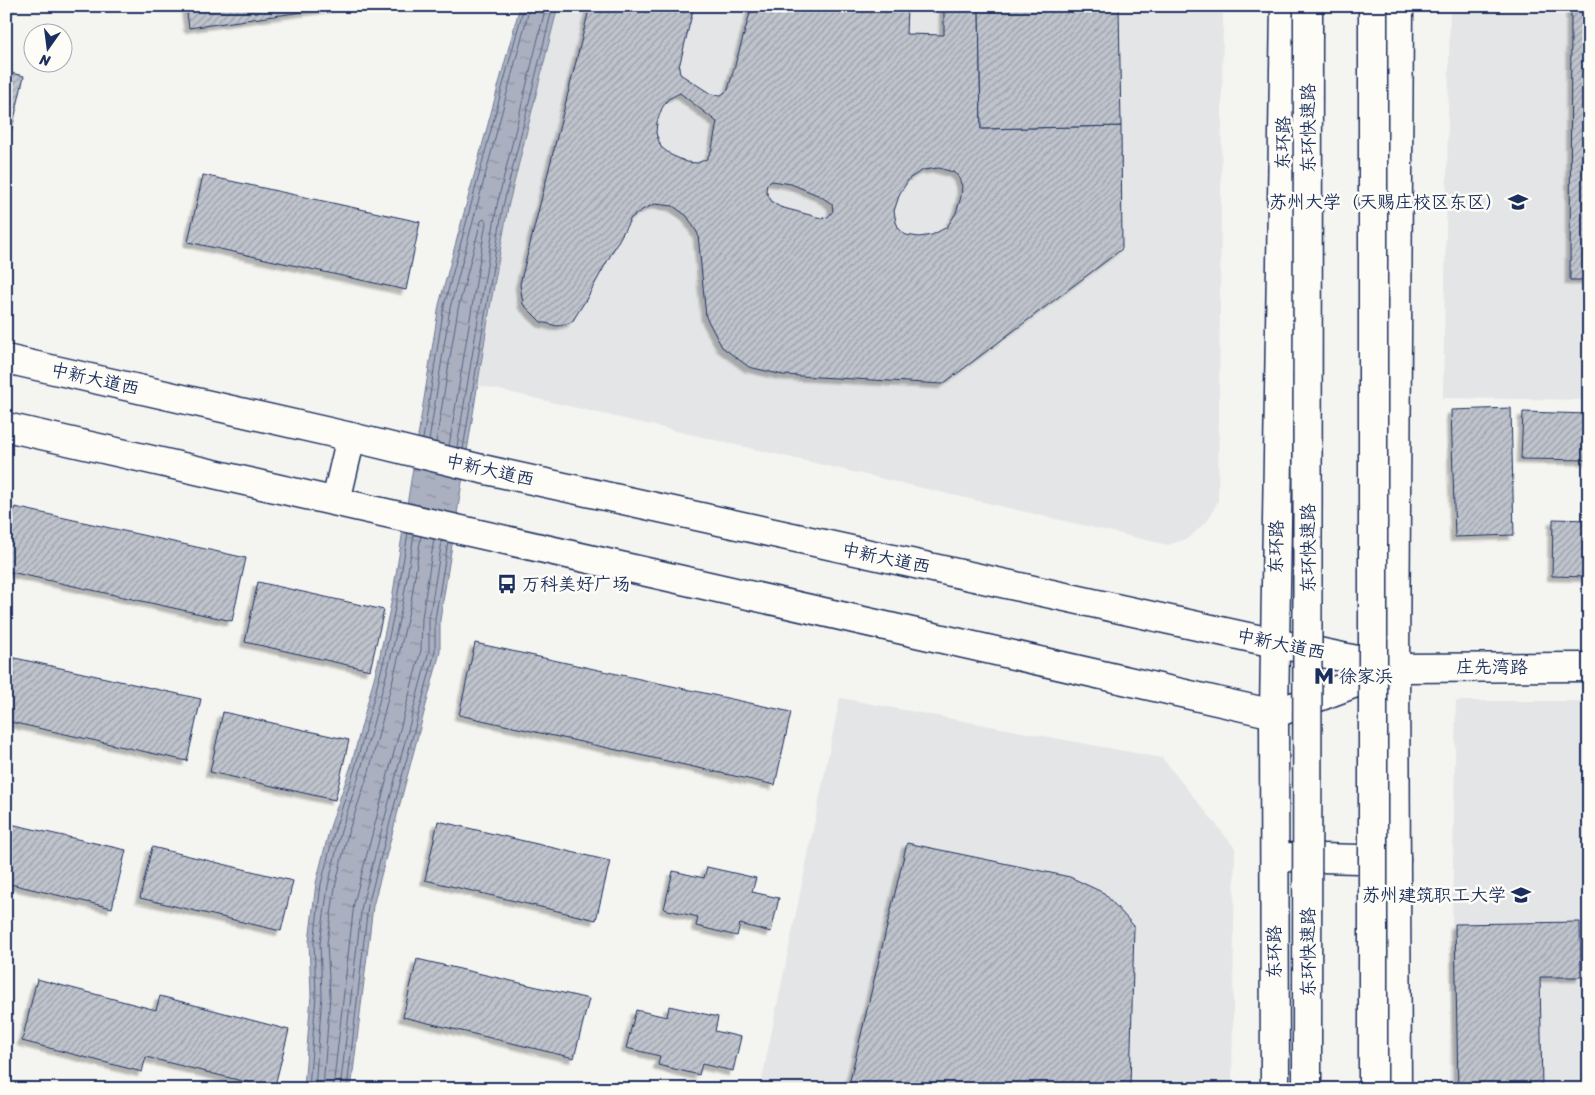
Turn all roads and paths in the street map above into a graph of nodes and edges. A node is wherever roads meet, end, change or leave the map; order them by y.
1 (1285, 6) edge
2 (1308, 6) edge
3 (1373, 6) edge
4 (1399, 6) edge
5 (6, 359) edge
6 (6, 427) edge
7 (350, 437) junction
8 (336, 502) junction
9 (1275, 643) junction
10 (1589, 666) edge
11 (1395, 668) junction
12 (1274, 714) junction
13 (1274, 857) junction
14 (1396, 860) junction
15 (1275, 1089) edge
16 (1308, 1089) edge
17 (1373, 1089) edge
18 (1397, 1089) edge

1 - 9 main road, 东环路
2 - 16 main road, 东环快速路, bridge
3 - 17 main road, bridge
4 - 11 main road
5 - 7 main road, 中新大道西
6 - 8 main road
7 - 8 main road
7 - 9 main road, 中新大道西
8 - 12 main road
9 - 11 main road, 中新大道西
9 - 12 main road, 东环路
10 - 11 main road, 庄先湾路
11 - 12 main road
11 - 14 main road
12 - 13 main road, 东环路
13 - 14 main road
13 - 15 main road, 东环路
14 - 18 main road

